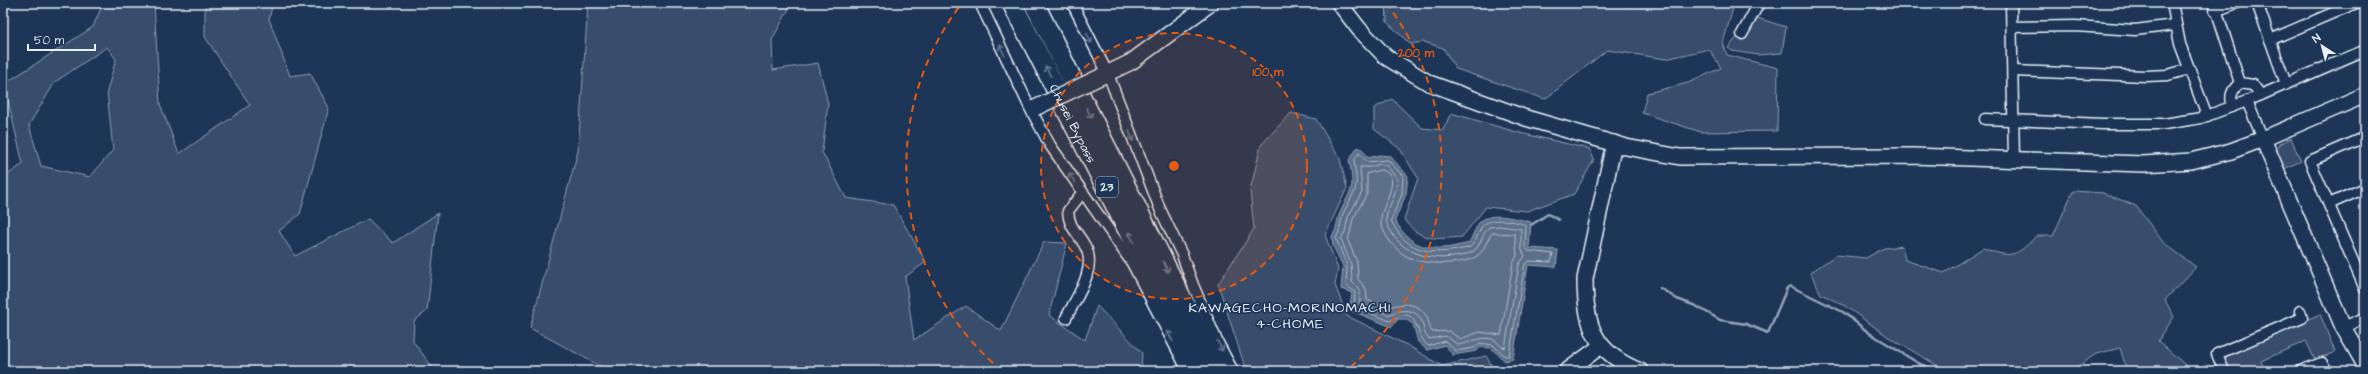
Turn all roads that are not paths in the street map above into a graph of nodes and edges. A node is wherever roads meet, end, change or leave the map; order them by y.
1 (980, 3) edge
2 (1012, 3) edge
3 (1034, 3) edge
4 (1072, 3) edge
5 (1211, 3) edge
6 (1339, 3) edge
7 (1759, 3) edge
8 (2012, 3) edge
9 (2172, 3) edge
10 (2237, 3) edge
11 (2257, 3) edge
12 (2356, 3) edge
13 (2214, 7) edge
14 (2175, 25) junction
15 (2012, 27) junction
16 (1742, 34) dead end
17 (2270, 40) junction
18 (2365, 50) edge
19 (2189, 69) junction
20 (2013, 71) junction
21 (1104, 75) junction
22 (2240, 83) junction
23 (2286, 84) junction
24 (2261, 95) junction
25 (2365, 95) edge
26 (2247, 101) junction
27 (2233, 106) junction
28 (1033, 109) junction
29 (2207, 116) junction
30 (1985, 119) dead end
31 (2014, 120) junction
32 (2365, 138) edge
33 (2263, 139) junction
34 (1614, 143) junction
35 (2014, 160) junction
36 (2365, 188) edge
37 (1082, 192) junction
38 (2329, 204) junction
39 (2364, 282) edge
40 (2300, 311) dead end
41 (1066, 318) dead end
42 (2365, 318) edge
43 (2343, 327) junction
44 (1601, 346) junction
45 (2365, 365) edge
46 (1188, 371) edge
47 (1200, 371) edge
48 (1218, 371) edge
49 (1233, 371) edge
50 (1567, 371) edge
51 (1640, 371) edge
52 (2224, 371) edge
53 (2300, 371) edge
54 (2327, 371) edge

28 -> 1 street
47 -> 2 highway, Chusei Bypass / 23
3 -> 48 highway, Chusei Bypass / 23
4 -> 21 street
5 - 21 street
6 - 34 street
7 - 16 street
8 - 15 street
9 - 14 street
10 - 13 street
11 - 17 street
12 - 17 street
13 - 22 street
14 - 15 street
14 - 19 street
15 - 20 street
17 - 23 street
18 - 23 street
19 - 20 street
19 - 29 street
20 - 31 street
21 - 28 street, bridge
21 -> 49 street
22 - 24 street
22 - 27 street
23 - 24 street
24 - 26 street
25 - 33 street
26 - 27 street
26 - 33 street
27 - 29 street
37 -> 28 street
29 - 31 street
30 - 31 street
31 - 35 street
32 - 38 street
33 - 35 street
33 - 43 street
34 - 35 street
34 - 44 street
36 - 38 street
37 - 41 street
46 -> 37 street
38 - 39 street
40 - 52 street
42 - 43 street
43 - 45 street
44 - 50 street
44 - 51 street
53 - 54 street

